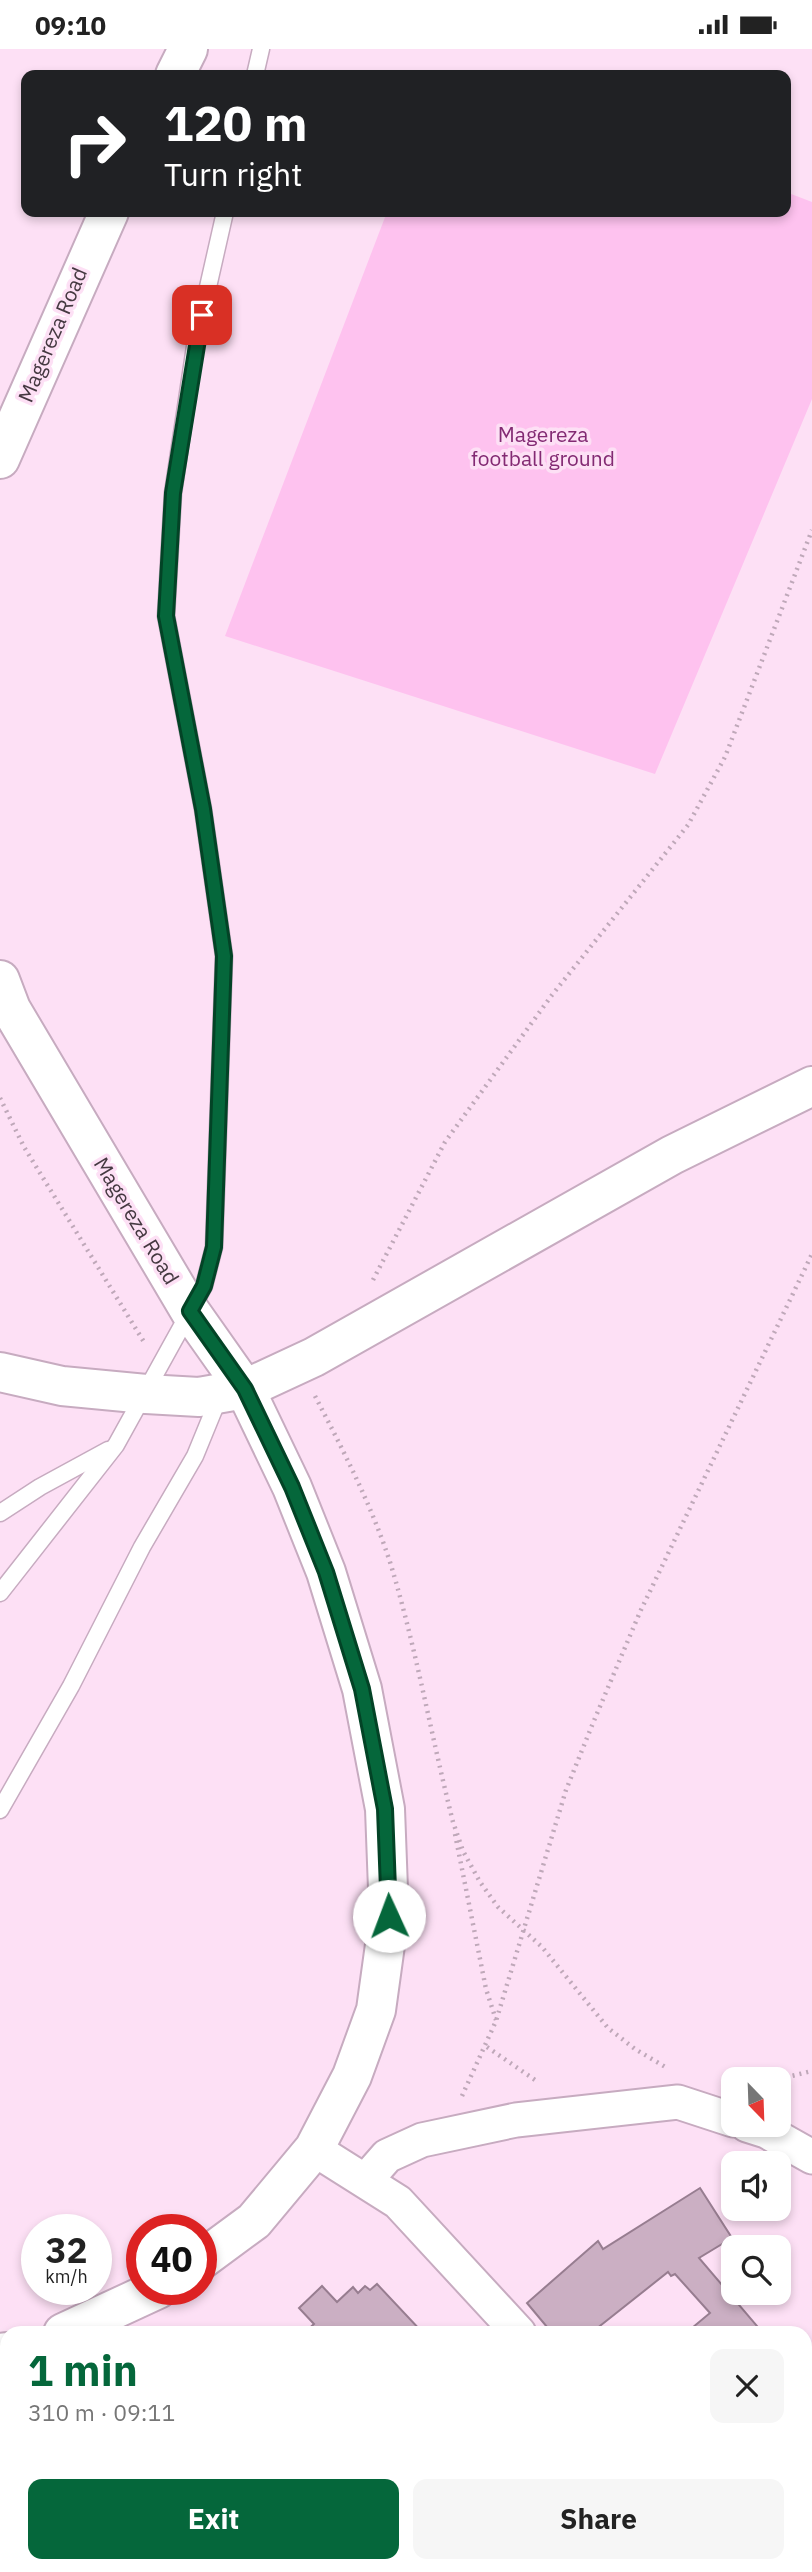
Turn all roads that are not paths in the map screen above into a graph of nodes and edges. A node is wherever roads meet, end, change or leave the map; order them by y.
1 (188, 49) edge
2 (261, 49) edge
3 (178, 70) edge
4 (256, 70) edge
5 (107, 217) edge
6 (224, 217) edge
7 (0, 459) edge
8 (0, 981) edge
9 (812, 1086) edge
10 (190, 1311) junction
11 (0, 1372) edge
12 (153, 1382) junction
13 (233, 1391) junction
14 (116, 1445) junction
15 (0, 1513) edge
16 (0, 1593) edge
17 (0, 1810) edge
18 (721, 2116) edge
19 (777, 2137) edge
20 (314, 2149) junction
21 (812, 2157) edge
22 (366, 2180) junction
23 (217, 2248) edge
24 (126, 2304) edge
25 (78, 2326) edge
26 (513, 2326) edge

1 - 3 street
2 - 4 lane
5 - 7 street, Magereza Road
6 - 10 lane
8 - 10 street, Magereza Road
9 - 13 street
10 - 12 lane
10 - 13 street, Magereza Road
11 - 12 street
12 - 13 street
12 - 14 lane
13 - 17 lane
13 - 20 street, Magereza Road
14 - 15 lane
14 - 16 lane
18 - 22 street
19 - 21 street
20 - 22 street
20 - 23 street, Magereza Road
22 - 26 street
24 - 25 street

